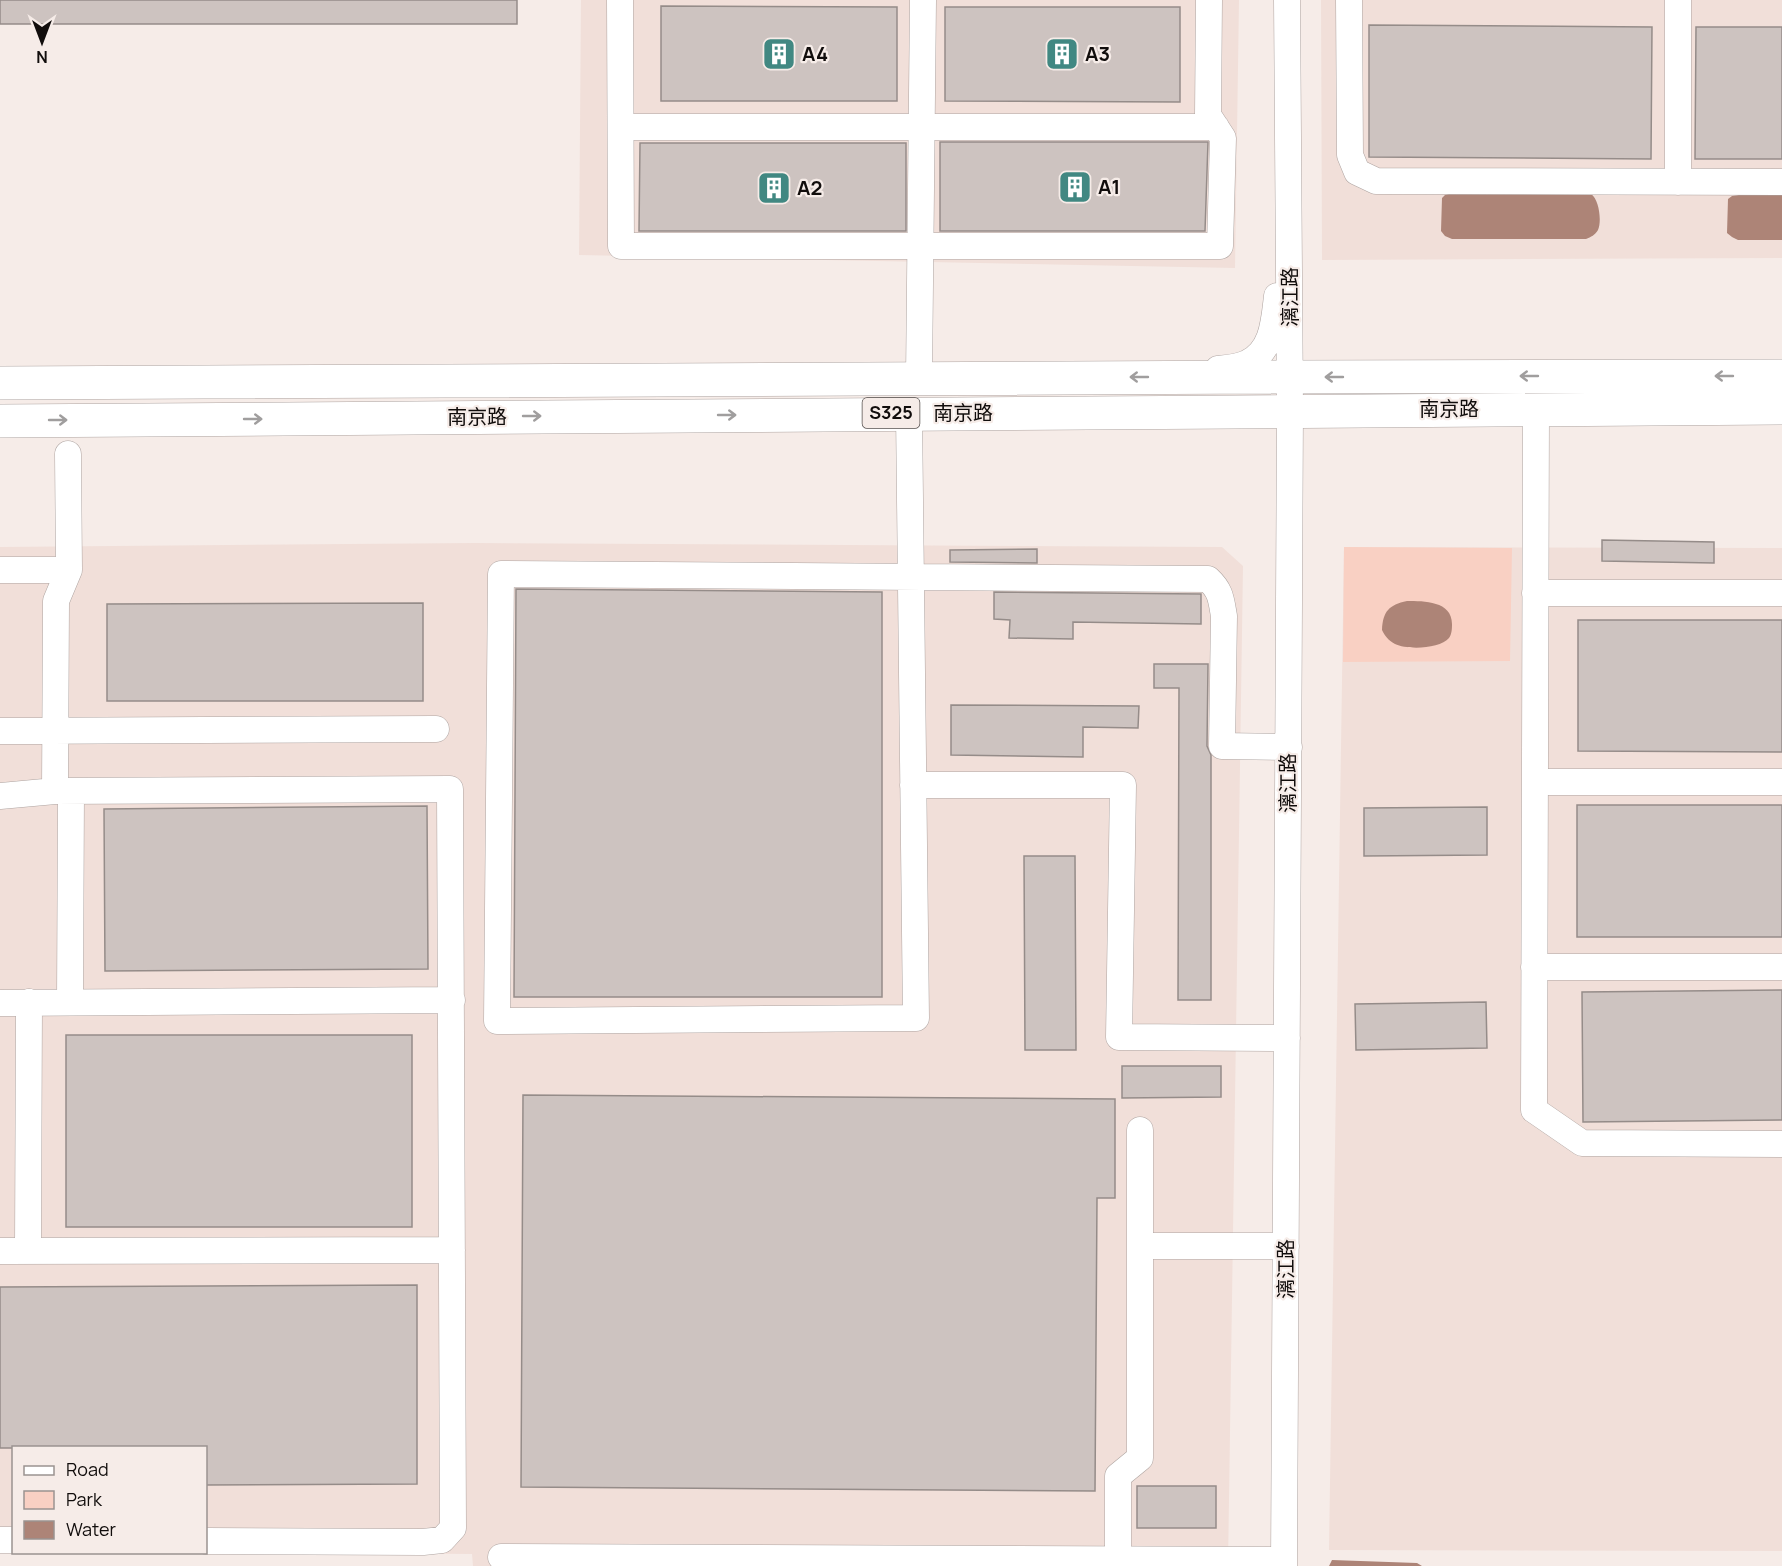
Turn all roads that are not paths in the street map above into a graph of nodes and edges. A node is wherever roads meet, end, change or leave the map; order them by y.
1 (620, 0) edge
2 (923, 0) edge
3 (1209, 0) edge
4 (1287, 0) edge
5 (1349, 0) edge
6 (1678, 0) edge
7 (621, 127) junction
8 (922, 127) junction
9 (1216, 127) junction
10 (1678, 182) junction
11 (1782, 182) edge
12 (1289, 194) junction
13 (921, 246) junction
14 (1290, 376) junction
15 (1782, 376) edge
16 (1179, 377) junction
17 (920, 378) junction
18 (0, 382) edge
19 (1782, 408) edge
20 (1536, 409) junction
21 (1290, 410) junction
22 (909, 413) junction
23 (0, 421) edge
24 (68, 454) dead end
25 (0, 570) edge
26 (69, 570) junction
27 (911, 576) junction
28 (1535, 593) junction
29 (1782, 593) edge
30 (436, 729) dead end
31 (0, 731) edge
32 (56, 731) junction
33 (1288, 747) junction
34 (1534, 782) junction
35 (1782, 782) edge
36 (913, 785) junction
37 (63, 791) junction
38 (0, 796) edge
39 (1534, 967) junction
40 (1782, 967) edge
41 (452, 1000) junction
42 (28, 1002) junction
43 (70, 1002) junction
44 (0, 1003) edge
45 (1287, 1038) junction
46 (1140, 1130) dead end
47 (1782, 1144) edge
48 (1140, 1246) junction
49 (1286, 1246) junction
50 (452, 1250) junction
51 (0, 1251) edge
52 (28, 1251) junction
53 (207, 1541) edge
54 (501, 1557) dead end
55 (1119, 1559) junction
56 (1284, 1563) edge

1 - 7 street
2 - 8 street
3 - 9 street
4 - 12 street, 漓江路
5 - 10 street
6 - 10 street
7 - 8 street
7 - 13 street
8 - 9 street
8 - 13 street
9 - 13 street
10 - 11 street
12 - 14 street, 漓江路
12 - 16 street
13 - 17 street
15 -> 14 main road, 南京路 / S325
14 - 16 main road, 南京路 / S325
14 - 21 street, 漓江路
16 -> 17 main road, 南京路 / S325
17 - 18 main road, 南京路 / S325
19 - 20 main road, 南京路 / S325
20 - 21 main road, 南京路 / S325
20 - 28 street
21 - 22 main road, 南京路 / S325
21 - 33 street, 漓江路
23 -> 22 main road, 南京路 / S325
22 - 27 street
24 - 26 street
25 - 26 street
26 - 32 street
27 - 33 street
27 - 36 street
27 - 36 street
28 - 29 street
28 - 34 street
30 - 32 street
31 - 32 street
32 - 37 street
33 - 45 street, 漓江路
34 - 35 street
34 - 39 street
36 - 45 street
37 - 38 street
37 - 41 street
37 - 43 street
39 - 40 street
39 - 47 street
41 - 43 street
41 - 50 street
42 - 43 street
42 - 44 street
42 - 52 street
45 - 49 street, 漓江路
46 - 48 street
48 - 49 street
48 - 55 street
49 - 56 street, 漓江路
50 - 52 street
50 - 53 street
51 - 52 street
54 - 55 street
55 - 56 street

